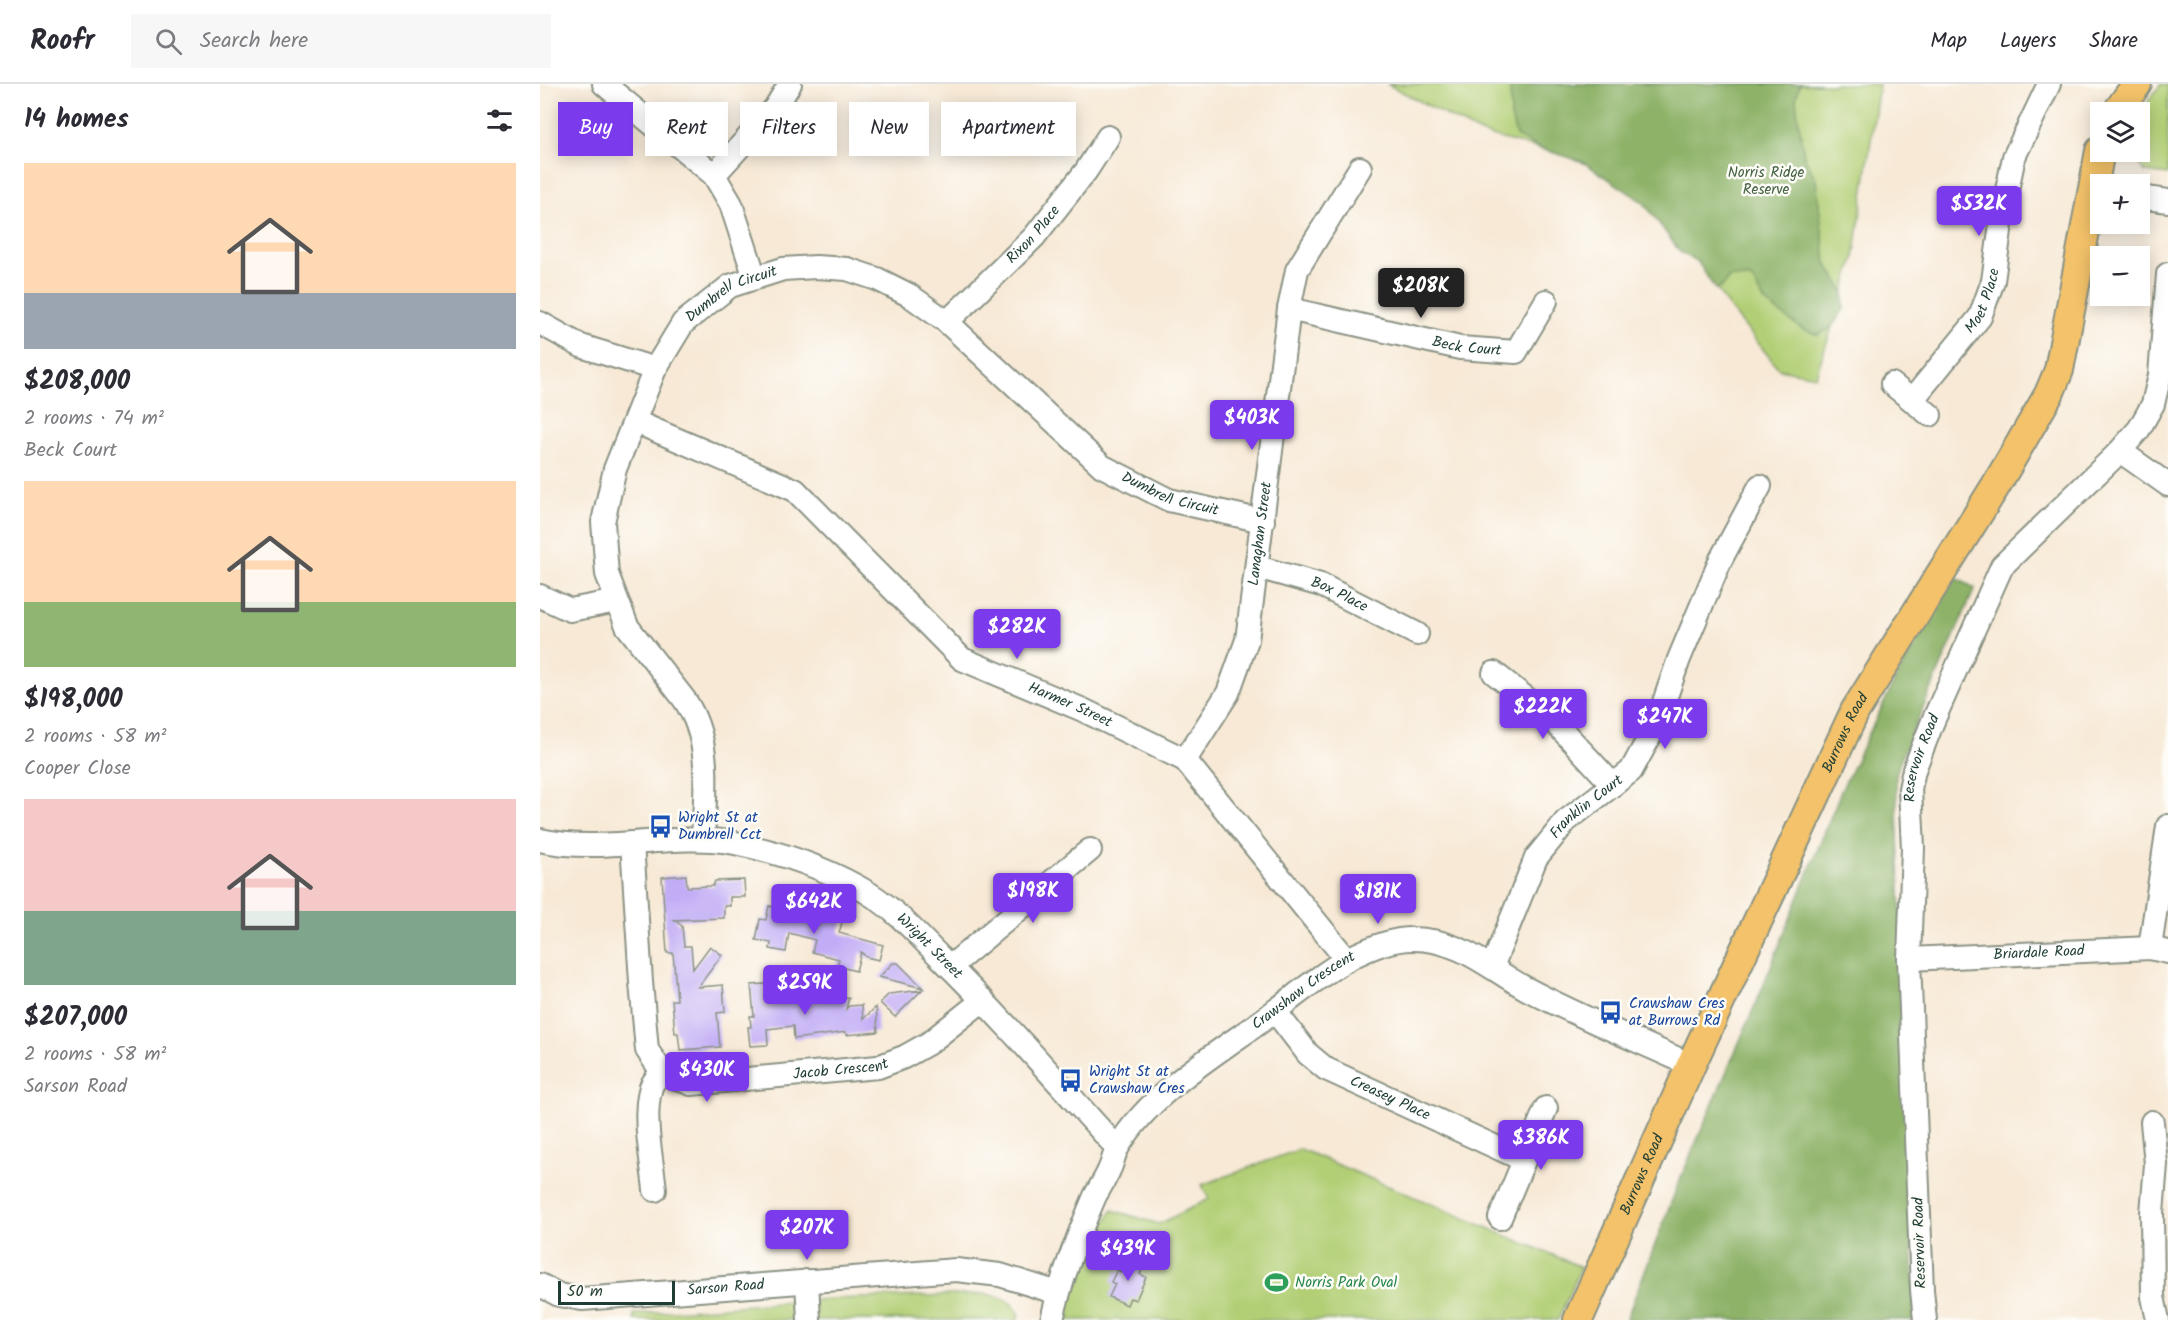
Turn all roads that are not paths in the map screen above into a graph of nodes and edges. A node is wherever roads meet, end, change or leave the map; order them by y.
1 (604, 84) edge
2 (790, 84) edge
3 (2049, 84) edge
4 (2137, 84) edge
5 (2124, 102) edge
6 (1108, 137) dead end
7 (1360, 168) dead end
8 (714, 175) junction
9 (2150, 199) edge
10 (2168, 201) edge
11 (2090, 221) edge
12 (2168, 274) edge
13 (755, 278) junction
14 (1546, 302) dead end
15 (1290, 309) junction
16 (947, 322) junction
17 (540, 323) edge
18 (655, 369) junction
19 (1892, 384) dead end
20 (1913, 399) junction
21 (1930, 415) dead end
22 (636, 422) junction
23 (2120, 451) junction
24 (2168, 485) edge
25 (1760, 486) dead end
26 (1263, 521) junction
27 (1257, 567) junction
28 (540, 596) edge
29 (617, 601) junction
30 (1417, 634) dead end
31 (1494, 673) dead end
32 (1185, 760) junction
33 (1613, 785) junction
34 (2168, 826) edge
35 (703, 839) junction
36 (540, 840) edge
37 (632, 843) junction
38 (1090, 850) dead end
39 (2159, 950) edge
40 (1909, 959) junction
41 (1347, 960) junction
42 (950, 967) junction
43 (1492, 967) junction
44 (983, 1000) junction
45 (1275, 1011) junction
46 (1691, 1065) junction
47 (662, 1072) junction
48 (1546, 1108) dead end
49 (2152, 1122) dead end
50 (1117, 1148) junction
51 (1524, 1160) junction
52 (655, 1190) dead end
53 (1500, 1218) dead end
54 (807, 1281) junction
55 (540, 1286) edge
56 (1058, 1293) junction
57 (810, 1320) edge
58 (1052, 1320) edge
59 (1578, 1320) edge
60 (1925, 1320) edge
61 (2158, 1320) edge

1 - 8 street
2 - 8 street
3 - 20 street, Moet Place
4 - 5 main road
6 - 16 street, Rixon Place
7 - 15 street, Lanaghan Street
8 - 13 street
9 - 10 street
11 - 46 main road, Burrows Road
12 - 23 street, Reservoir Road
13 - 16 street, Dumbrell Circuit
13 - 18 street, Dumbrell Circuit
14 - 15 street, Beck Court
15 - 26 street, Lanaghan Street
16 - 26 street, Dumbrell Circuit
17 - 18 street
18 - 22 street, Dumbrell Circuit
19 - 20 street
20 - 21 street
22 - 29 street, Dumbrell Circuit
22 - 32 street, Harmer Street
23 - 24 street
23 - 40 street, Reservoir Road
25 - 33 street, Franklin Court
26 - 27 street, Lanaghan Street
27 - 30 street, Box Place
27 - 32 street, Lanaghan Street
28 - 29 street
29 - 35 street, Dumbrell Circuit
31 - 33 street
32 - 41 street, Harmer Street
33 - 43 street, Franklin Court
34 - 39 street
35 - 37 street, Wright Street
35 - 42 street, Wright Street
36 - 37 street, Wright Street
37 - 47 street
38 - 42 street
39 - 40 street, Briardale Road
40 - 60 street, Reservoir Road
41 - 43 street, Crawshaw Crescent
41 - 45 street, Crawshaw Crescent
42 - 44 street, Wright Street
43 - 46 street, Crawshaw Crescent
44 - 47 street, Jacob Crescent
44 - 50 street, Wright Street
45 - 50 street, Crawshaw Crescent
45 - 51 street, Creasey Place
46 - 59 main road, Burrows Road
47 - 52 street
48 - 51 street
49 - 61 street
50 - 56 street, Crawshaw Crescent
51 - 53 street
54 - 55 street, Sarson Road
54 - 56 street, Sarson Road
54 - 57 street
56 - 58 street, Crawshaw Crescent

